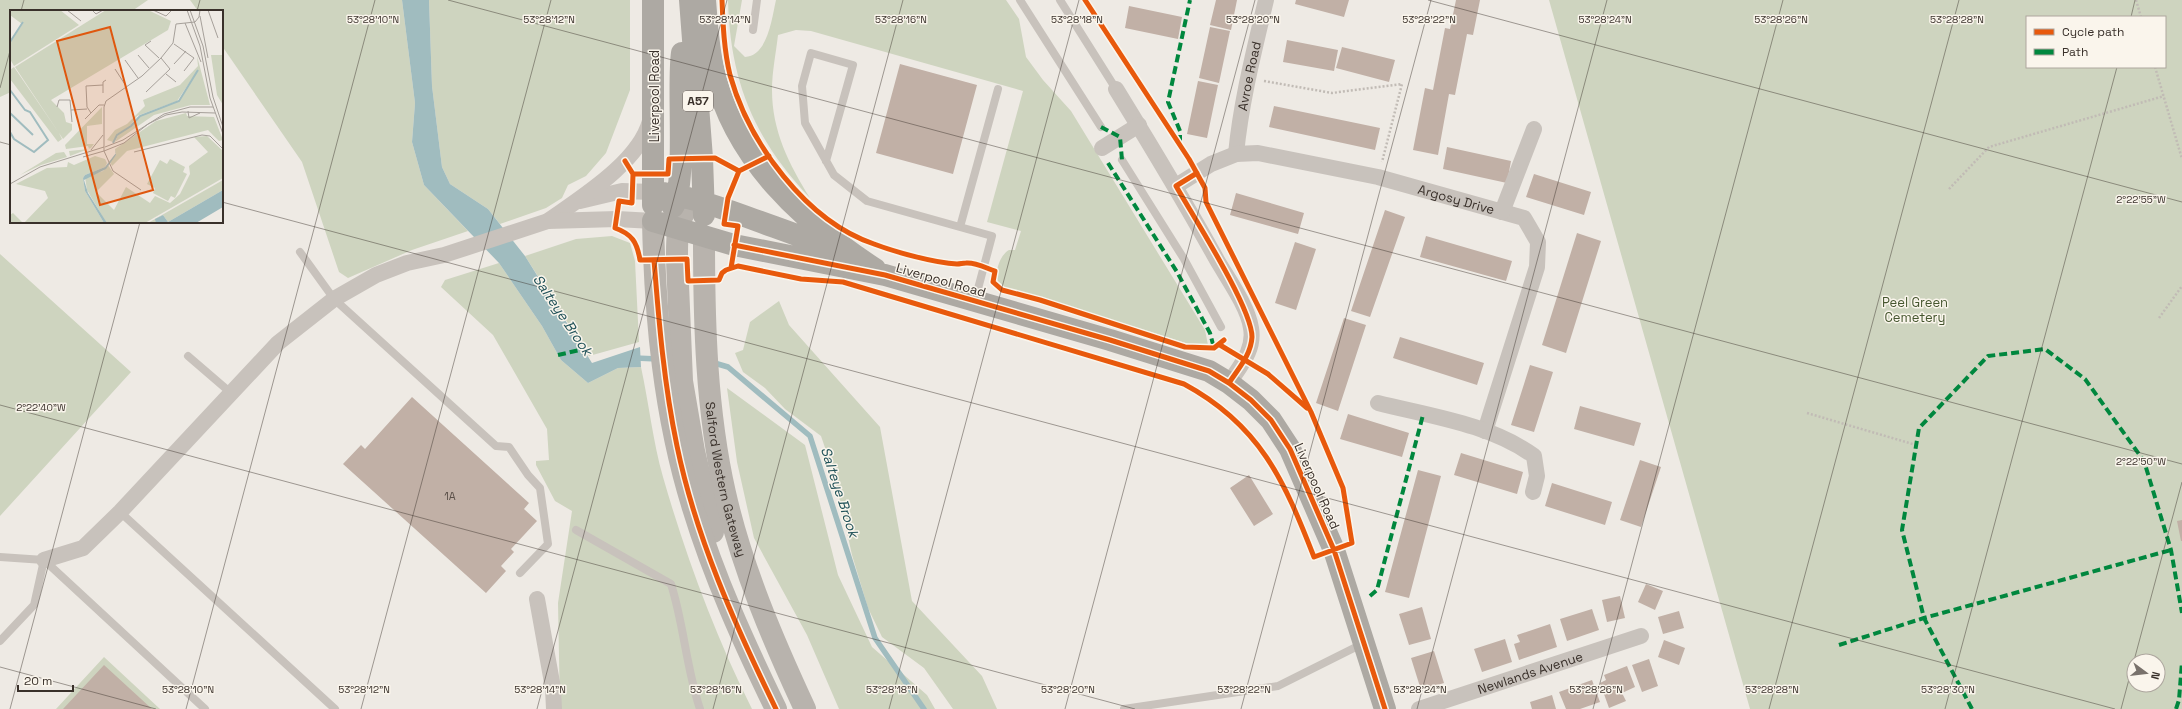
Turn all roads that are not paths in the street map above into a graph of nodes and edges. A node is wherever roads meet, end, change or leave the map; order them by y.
1 (653, 0) edge
2 (690, 0) edge
3 (705, 0) edge
4 (756, 0) edge
5 (1020, 0) edge
6 (1060, 0) edge
7 (1266, 0) edge
8 (753, 30) dead end
9 (998, 89) dead end
10 (1116, 90) joint
11 (655, 102) junction
12 (1139, 125) junction
13 (1101, 127) dead end
14 (1534, 129) dead end
15 (1102, 148) dead end
16 (1236, 154) junction
17 (1122, 160) dead end
18 (826, 161) junction
19 (1176, 186) junction
20 (653, 192) junction
21 (677, 194) junction
22 (574, 202) junction
23 (704, 202) junction
24 (1502, 212) junction
25 (653, 220) junction
26 (548, 221) junction
27 (679, 227) junction
28 (960, 227) junction
29 (704, 237) junction
30 (300, 252) dead end
31 (884, 275) junction
32 (334, 298) junction
33 (975, 301) junction
34 (1221, 327) dead end
35 (670, 337) junction
36 (188, 356) dead end
37 (1229, 383) junction
38 (231, 393) junction
39 (1378, 403) dead end
40 (1485, 431) junction
41 (1533, 492) dead end
42 (120, 512) junction
43 (576, 530) dead end
44 (0, 557) edge
45 (44, 560) junction
46 (520, 573) dead end
47 (537, 599) dead end
48 (1641, 636) dead end
49 (0, 641) edge
50 (1365, 643) junction
51 (205, 709) edge
52 (335, 709) edge
53 (554, 709) edge
54 (700, 709) edge
55 (776, 709) edge
56 (805, 709) edge
57 (1124, 709) edge
58 (1385, 709) edge
59 (1419, 709) edge

1 - 11 highway, Liverpool Road
2 - 21 highway, A57
2 - 23 highway, A57
3 - 31 highway, A57
4 - 8 lane
5 - 13 lane
6 - 10 lane
7 - 16 street, Avroe Road
9 - 28 lane
10 - 12 street
11 - 20 highway, Liverpool Road
11 - 22 street
12 - 15 street
12 - 19 street
14 - 24 street
16 - 19 street, Argosy Drive
16 - 24 street, Argosy Drive
17 - 34 lane
18 - 18 lane
18 - 28 lane
19 - 37 street
20 - 21 highway, Liverpool Road / A57
20 - 22 street
20 - 25 highway, Liverpool Road
21 - 23 highway, Liverpool Road / A57
21 - 25 highway, A57
22 - 26 street
23 - 27 street
23 - 29 highway, A57
23 - 31 highway, Liverpool Road / A57
24 - 40 street, Argosy Drive
25 - 26 street
25 - 27 highway, Liverpool Road / A57
25 - 35 street
26 - 32 street
27 - 29 highway, Liverpool Road / A57
27 - 35 street
28 - 33 lane
29 - 31 highway, Liverpool Road / A57
29 - 56 street, Salford Western Gateway
30 - 32 lane
31 - 33 highway, Liverpool Road / A57
32 - 38 street
32 - 46 lane
33 - 37 highway, Liverpool Road / A57
35 - 55 street
36 - 38 lane
37 - 50 highway, Liverpool Road / A57
38 - 42 street
39 - 40 street
40 - 41 street
42 - 45 street
42 - 52 lane
43 - 54 lane
44 - 45 lane
45 - 49 lane
45 - 51 lane
47 - 53 street
48 - 59 street, Newlands Avenue
50 - 57 lane
50 - 58 highway, Liverpool Road / A57

